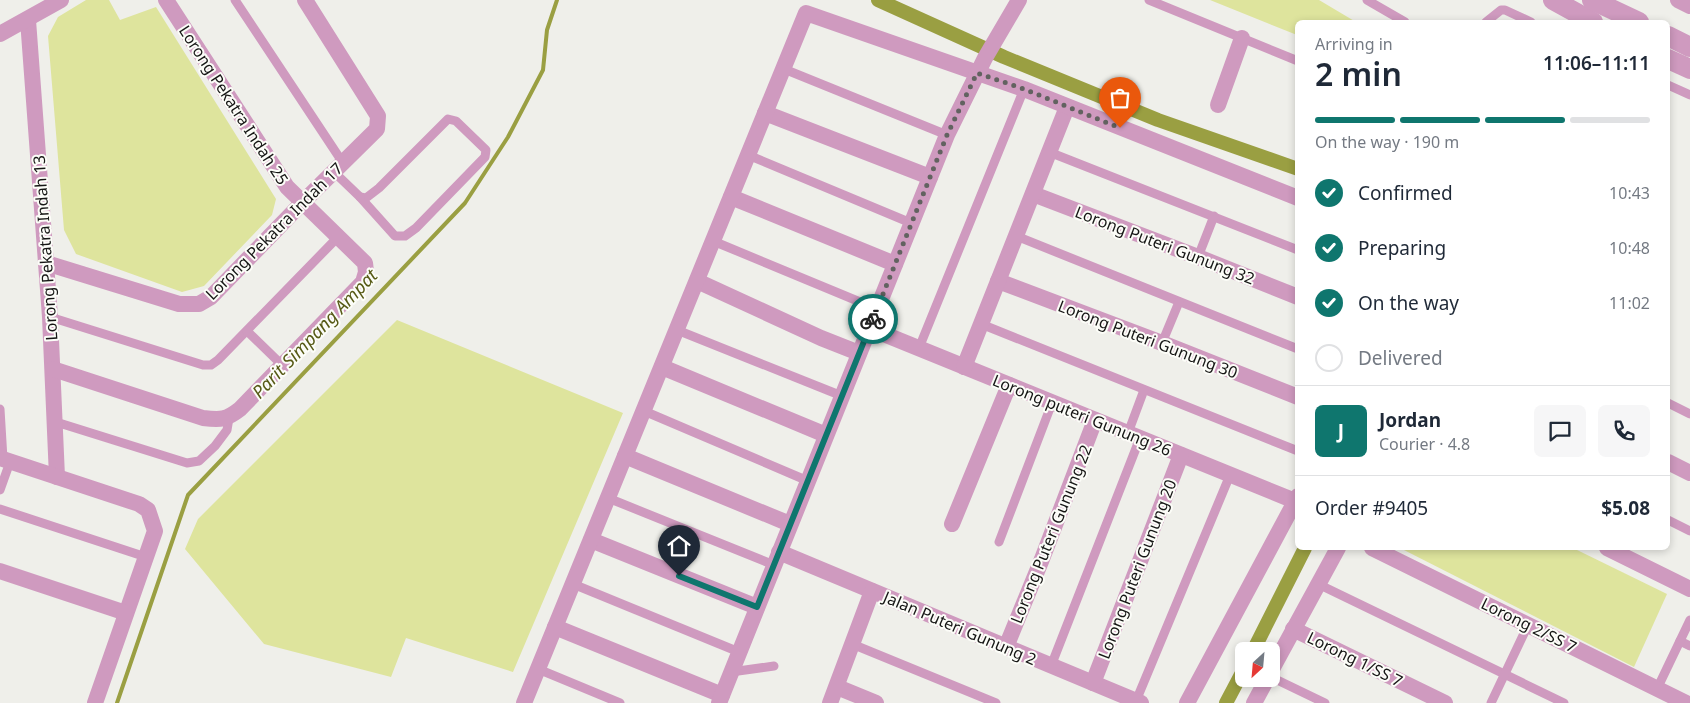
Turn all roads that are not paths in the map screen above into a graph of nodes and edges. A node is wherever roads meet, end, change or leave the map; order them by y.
1 (61, 0) edge
2 (166, 0) edge
3 (235, 0) edge
4 (305, 0) edge
5 (1019, 0) edge
6 (1149, 0) edge
7 (1367, 0) edge
8 (1552, 0) edge
9 (1678, 0) edge
10 (1690, 6) edge
11 (1587, 12) edge
12 (28, 20) junction
13 (1402, 20) edge
14 (1488, 20) edge
15 (1527, 20) edge
16 (1629, 20) edge
17 (0, 34) edge
18 (1670, 37) edge
19 (1242, 38) junction
20 (1690, 47) edge
21 (985, 59) junction
22 (1295, 60) edge
23 (1670, 60) edge
24 (784, 68) junction
25 (1690, 70) edge
26 (1670, 86) edge
27 (1024, 89) junction
28 (1690, 95) edge
29 (1218, 105) dead end
30 (1067, 107) junction
31 (765, 113) junction
32 (947, 135) junction
33 (1049, 152) junction
34 (748, 155) junction
35 (338, 167) junction
36 (930, 176) junction
37 (1033, 194) junction
38 (360, 197) junction
39 (731, 197) junction
40 (1295, 197) edge
41 (302, 203) junction
42 (1214, 216) junction
43 (911, 222) junction
44 (1016, 236) junction
45 (338, 237) junction
46 (713, 241) junction
47 (1295, 249) edge
48 (1198, 257) junction
49 (46, 262) junction
50 (895, 264) junction
51 (697, 281) junction
52 (998, 281) junction
53 (1295, 296) edge
54 (1179, 302) junction
55 (877, 309) junction
56 (50, 317) junction
57 (981, 324) junction
58 (869, 328) junction
59 (677, 330) junction
60 (247, 331) junction
61 (1162, 343) junction
62 (918, 348) junction
63 (1295, 348) edge
64 (859, 353) junction
65 (282, 365) junction
66 (662, 367) junction
67 (964, 367) junction
68 (53, 369) junction
69 (1009, 385) junction
70 (1144, 390) junction
71 (842, 396) junction
72 (1295, 396) edge
73 (1052, 403) junction
74 (1670, 404) edge
75 (0, 409) edge
76 (644, 411) junction
77 (1690, 414) edge
78 (229, 418) junction
79 (1096, 420) junction
80 (56, 422) junction
81 (826, 435) junction
82 (1134, 436) junction
83 (1295, 450) edge
84 (1181, 455) junction
85 (625, 456) junction
86 (4, 460) edge
87 (1670, 463) edge
88 (1690, 473) edge
89 (1230, 475) junction
90 (57, 477) junction
91 (808, 482) junction
92 (0, 490) edge
93 (608, 498) junction
94 (1295, 498) edge
95 (1295, 500) edge
96 (0, 510) edge
97 (1670, 521) edge
98 (790, 524) junction
99 (952, 524) dead end
100 (1690, 531) edge
101 (590, 540) junction
102 (999, 542) dead end
103 (1337, 550) edge
104 (1376, 550) edge
105 (1610, 550) edge
106 (146, 557) junction
107 (776, 559) junction
108 (0, 571) edge
109 (573, 584) junction
110 (1318, 584) junction
111 (1690, 589) edge
112 (872, 591) junction
113 (757, 607) junction
114 (126, 613) junction
115 (1690, 620) edge
116 (1528, 625) junction
117 (555, 627) junction
118 (1293, 629) junction
119 (1680, 641) junction
120 (852, 644) junction
121 (1690, 646) edge
122 (1006, 647) junction
123 (739, 652) junction
124 (1280, 654) edge
125 (774, 666) dead end
126 (1051, 666) junction
127 (538, 669) junction
128 (731, 672) junction
129 (1505, 674) junction
130 (1280, 681) edge
131 (1093, 683) junction
132 (836, 687) junction
133 (1262, 688) edge
134 (1657, 689) junction
135 (720, 699) edge
136 (1138, 702) edge
137 (95, 703) edge
138 (524, 703) edge
139 (620, 703) edge
140 (830, 703) edge
141 (876, 703) edge
142 (996, 703) edge
143 (1187, 703) edge
144 (1254, 703) edge
145 (1325, 703) edge
146 (1445, 703) edge
147 (1491, 703) edge
148 (1564, 703) edge
149 (1686, 703) edge

1 - 12 street
2 - 41 street, Lorong Pekatra Indah 25
3 - 35 lane
4 - 35 street, Lorong Pekatra Indah 17
5 - 21 street
6 - 19 lane
7 - 13 lane
8 - 11 street
9 - 10 street
11 - 16 street
12 - 17 street
12 - 49 street, Lorong Pekatra Indah 13
14 - 15 lane
18 - 20 street
19 - 22 lane
19 - 29 street
21 - 24 street
21 - 27 street
21 - 32 street
23 - 25 street
24 - 31 street
24 - 32 lane
26 - 28 lane
27 - 30 street
27 - 62 lane
30 - 33 street
30 - 40 street
31 - 34 street
31 - 36 street
32 - 36 street
33 - 37 street
33 - 42 lane
34 - 39 street
34 - 43 lane
35 - 38 lane
35 - 41 street, Lorong Pekatra Indah 17
36 - 43 street
37 - 44 street
37 - 48 street, Lorong Puteri Gunung 32
38 - 38 lane
39 - 46 street
39 - 50 street
41 - 45 street, Lorong Pekatra Indah 25
41 - 49 street, Lorong Pekatra Indah 17
42 - 47 lane
42 - 48 lane
43 - 50 street
44 - 52 street
44 - 54 lane
45 - 60 lane
45 - 65 street, Lorong Pekatra Indah 25
46 - 51 street
46 - 55 lane
48 - 53 street, Lorong Puteri Gunung 32
49 - 56 street, Lorong Pekatra Indah 13
50 - 55 street
51 - 59 street
51 - 64 street
52 - 57 street
52 - 61 street, Lorong Puteri Gunung 30
54 - 61 lane
54 - 63 lane
55 - 58 street
56 - 60 lane
56 - 68 street, Lorong Pekatra Indah 13
57 - 67 street
57 - 70 lane
58 - 62 street, Lorong puteri Gunung 26
58 - 64 street
59 - 66 street
59 - 71 lane
60 - 65 lane
61 - 72 street, Lorong Puteri Gunung 30
62 - 67 street, Lorong puteri Gunung 26
64 - 71 street
65 - 78 street
66 - 76 street
66 - 81 street
67 - 69 street, Lorong puteri Gunung 26
68 - 78 street
68 - 80 street, Lorong Pekatra Indah 13
69 - 73 street, Lorong puteri Gunung 26
69 - 99 street
70 - 82 lane
70 - 83 lane
71 - 81 street
73 - 79 street, Lorong puteri Gunung 26
73 - 102 lane
74 - 77 lane
75 - 86 lane
76 - 85 street
76 - 91 lane
78 - 80 lane
79 - 82 street, Lorong puteri Gunung 26
79 - 122 street, Lorong Puteri Gunung 22
80 - 90 street, Lorong Pekatra Indah 13
81 - 91 street
82 - 84 street, Lorong puteri Gunung 26
82 - 126 lane
84 - 89 street, Lorong puteri Gunung 26
84 - 131 street, Lorong Puteri Gunung 20
85 - 93 street
85 - 98 street
86 - 90 street
86 - 92 lane
87 - 88 street
89 - 94 street, Lorong puteri Gunung 26
89 - 136 lane
90 - 106 street
91 - 98 street
93 - 101 street
93 - 107 lane
95 - 143 street
96 - 106 lane
97 - 100 lane
98 - 107 street
101 - 109 street
101 - 113 street
103 - 110 street
104 - 116 street, Lorong 2/SS 7
105 - 111 street
106 - 114 street
107 - 112 street, Jalan Puteri Gunung 2
107 - 113 street
108 - 114 street
109 - 117 street
109 - 123 lane
110 - 118 street
110 - 129 lane
112 - 120 street
112 - 122 street, Jalan Puteri Gunung 2
113 - 123 street
114 - 137 street
115 - 119 lane
116 - 129 lane
116 - 134 street, Lorong 2/SS 7
117 - 127 street
117 - 135 street
118 - 124 street
118 - 146 street, Lorong 1/SS 7
119 - 121 lane
119 - 134 lane
120 - 132 street
120 - 142 lane
122 - 126 street, Jalan Puteri Gunung 2
123 - 128 street
125 - 128 lane
126 - 131 street, Jalan Puteri Gunung 2
127 - 138 street
127 - 139 lane
128 - 135 street
129 - 147 lane
129 - 148 lane
130 - 145 lane
131 - 136 street, Jalan Puteri Gunung 2
132 - 140 street
132 - 141 street
133 - 144 street
134 - 149 street, Lorong 2/SS 7

